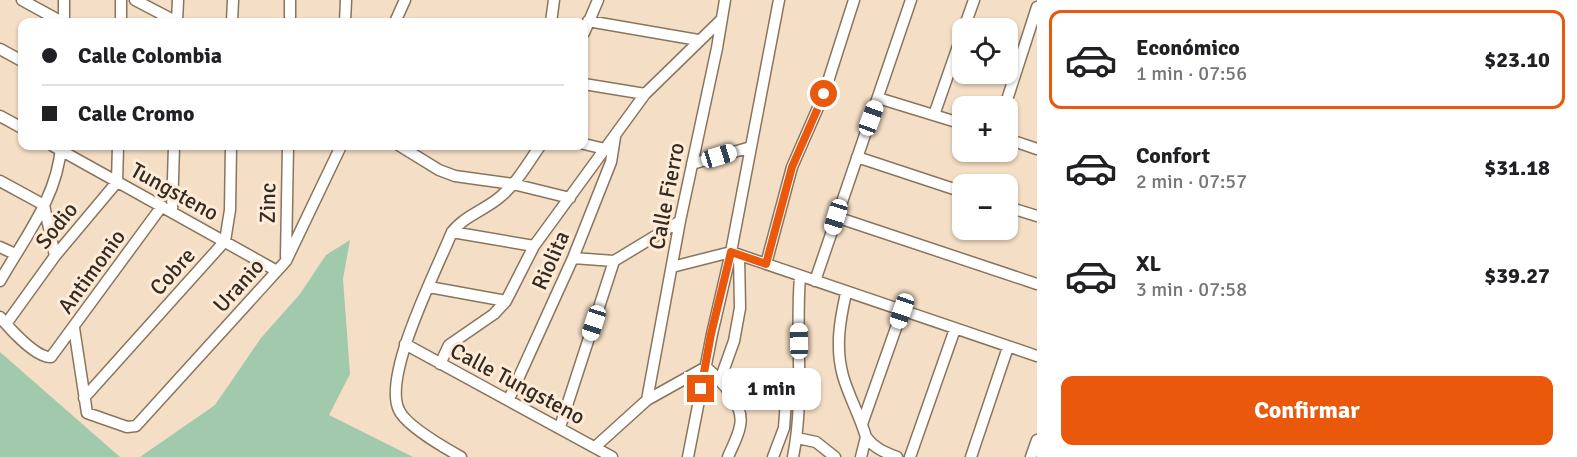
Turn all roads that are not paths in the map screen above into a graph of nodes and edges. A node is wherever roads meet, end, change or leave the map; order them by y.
1 (22, 0) edge
2 (64, 0) edge
3 (121, 0) edge
4 (135, 0) edge
5 (178, 0) edge
6 (233, 0) edge
7 (290, 0) edge
8 (346, 0) edge
9 (405, 0) edge
10 (554, 0) edge
11 (598, 0) edge
12 (724, 0) edge
13 (780, 0) edge
14 (854, 0) edge
15 (911, 0) edge
16 (974, 0) edge
17 (1037, 7) edge
18 (56, 18) edge
19 (63, 18) edge
20 (121, 18) edge
21 (169, 18) edge
22 (177, 18) edge
23 (232, 18) edge
24 (290, 18) edge
25 (345, 18) edge
26 (397, 18) edge
27 (552, 18) edge
28 (968, 18) edge
29 (722, 19) junction
30 (588, 21) joint
31 (699, 40) junction
32 (0, 49) edge
33 (18, 60) edge
34 (952, 64) edge
35 (588, 85) edge
36 (645, 94) junction
37 (1008, 96) edge
38 (878, 98) junction
39 (934, 115) junction
40 (0, 116) edge
41 (952, 121) edge
42 (18, 126) edge
43 (615, 134) junction
44 (1018, 143) edge
45 (588, 145) edge
46 (751, 147) junction
47 (605, 149) junction
48 (1037, 149) edge
49 (58, 150) edge
50 (63, 150) edge
51 (118, 150) edge
52 (174, 150) edge
53 (231, 150) edge
54 (288, 150) edge
55 (339, 150) edge
56 (406, 150) edge
57 (537, 150) edge
58 (857, 157) junction
59 (692, 164) junction
60 (0, 181) edge
61 (117, 182) junction
62 (513, 184) junction
63 (952, 188) edge
64 (570, 198) junction
65 (44, 205) junction
66 (167, 209) junction
67 (1018, 210) edge
68 (1037, 216) edge
69 (836, 217) junction
70 (680, 221) junction
71 (452, 232) junction
72 (225, 241) junction
73 (534, 246) junction
74 (0, 247) edge
75 (15, 254) junction
76 (735, 254) junction
77 (55, 256) junction
78 (573, 258) junction
79 (286, 261) junction
80 (614, 261) junction
81 (766, 264) junction
82 (672, 267) junction
83 (277, 271) junction
84 (800, 277) junction
85 (0, 282) edge
86 (815, 282) junction
87 (1037, 284) edge
88 (429, 287) junction
89 (846, 292) junction
90 (506, 301) junction
91 (902, 311) junction
92 (3, 320) edge
93 (74, 328) junction
94 (955, 329) junction
95 (405, 344) junction
96 (1008, 347) junction
97 (1037, 356) edge
98 (440, 364) junction
99 (706, 367) junction
100 (720, 380) junction
101 (799, 382) junction
102 (84, 398) junction
103 (509, 399) junction
104 (647, 400) junction
105 (862, 424) junction
106 (560, 427) junction
107 (866, 437) junction
108 (797, 438) junction
109 (1037, 440) edge
110 (595, 447) junction
111 (461, 457) edge
112 (612, 457) edge
113 (688, 457) edge
114 (728, 457) edge
115 (773, 457) edge
116 (793, 457) edge
117 (835, 457) edge
118 (861, 457) edge
119 (897, 457) edge
120 (910, 457) edge
121 (971, 457) edge
122 (1031, 457) edge

1 - 18 street
2 - 19 street
3 - 20 street
4 - 21 street
5 - 22 street
6 - 23 street
7 - 24 street
8 - 25 street
9 - 26 street
10 - 27 street
11 - 30 street
12 - 29 street, Calle Fierro
13 - 46 street
14 - 81 street
15 - 38 street
16 - 28 street
17 - 37 street
29 - 31 street
29 - 59 street, Calle Fierro
30 - 31 street
31 - 36 street
32 - 33 street
34 - 39 street
35 - 36 street
36 - 43 street
38 - 39 street
38 - 58 street
39 - 41 street
40 - 42 street
43 - 47 street
43 - 78 street, Riolita
44 - 48 street
45 - 47 street
46 - 59 street
46 - 76 street
47 - 64 street
49 - 65 street
50 - 61 street, Tungsteno
51 - 61 street
52 - 66 street
53 - 72 street, Cobre
54 - 79 street, Zinc
55 - 79 street, Uranio
56 - 62 street
57 - 62 street
58 - 63 street
58 - 69 street
59 - 70 street, Calle Fierro
60 - 65 street
61 - 66 street, Tungsteno
61 - 77 street, Sodio
62 - 64 street
62 - 71 street
64 - 73 street
65 - 75 street
65 - 77 street
66 - 72 street, Tungsteno
66 - 93 street, Antimonio
67 - 68 street
69 - 86 street
69 - 87 street
70 - 80 street
70 - 82 street, Calle Fierro
71 - 73 street
71 - 88 street
72 - 83 street, Tungsteno
72 - 102 street, Cobre
73 - 90 street
74 - 75 street
75 - 85 street
76 - 81 street
76 - 82 street
76 - 99 street
76 - 100 street
77 - 92 street, Sodio
78 - 80 street
78 - 103 street, Riolita
79 - 83 street, Uranio
80 - 106 street
81 - 84 street
82 - 104 street, Calle Fierro
83 - 102 street, Uranio
84 - 86 street
84 - 101 street
86 - 89 street
88 - 90 street
88 - 95 street
89 - 91 street
89 - 105 street
90 - 98 street
91 - 94 street
91 - 105 street
92 - 93 street, Antimonio
93 - 102 street
94 - 96 street
94 - 120 street
95 - 98 street, Calle Tungsteno
95 - 111 street
96 - 97 street
96 - 121 street
98 - 103 street, Calle Tungsteno
99 - 100 street
99 - 104 street
99 - 113 street
100 - 114 street
101 - 108 street
101 - 115 street
103 - 106 street, Calle Tungsteno
104 - 110 street
105 - 107 street
106 - 110 street, Calle Tungsteno
107 - 118 street
107 - 119 street
108 - 116 street
108 - 117 street
109 - 122 street
110 - 112 street, Calle Tungsteno

